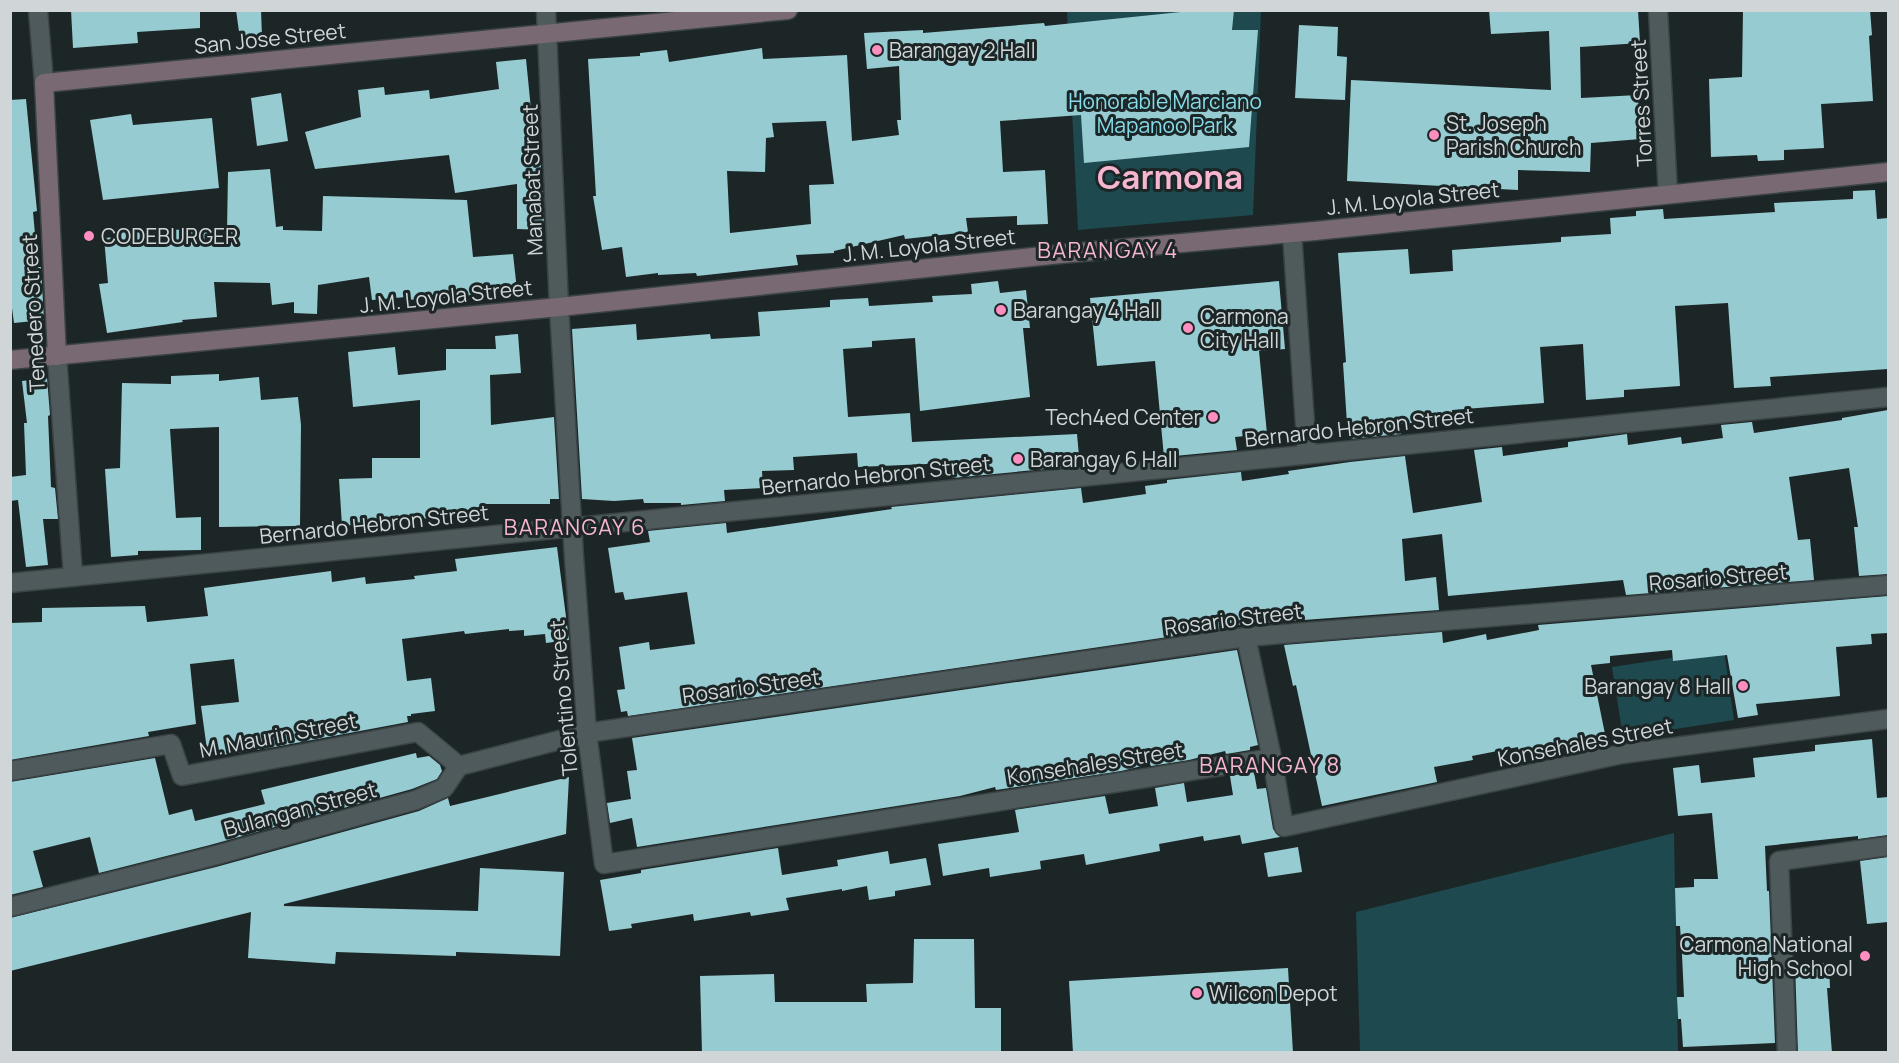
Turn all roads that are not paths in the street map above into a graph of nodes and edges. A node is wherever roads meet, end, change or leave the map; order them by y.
1 (38, 10) edge
2 (546, 10) edge
3 (788, 10) edge
4 (1658, 10) edge
5 (549, 34) junction
6 (44, 83) junction
7 (1888, 172) edge
8 (1668, 194) junction
9 (1292, 233) junction
10 (559, 307) junction
11 (57, 356) junction
12 (10, 360) edge
13 (1888, 397) edge
14 (1307, 454) junction
15 (574, 527) junction
16 (73, 576) junction
17 (10, 582) edge
18 (1888, 585) edge
19 (1246, 637) junction
20 (1888, 719) edge
21 (587, 733) junction
22 (1272, 758) junction
23 (459, 766) junction
24 (10, 771) edge
25 (1888, 846) edge
26 (604, 864) joint
27 (10, 907) edge
28 (1787, 1053) edge

1 - 6 street, Tenedero Street
2 - 5 street, Manabat Street
3 - 5 main road, San Jose Street
4 - 8 street, Torres Street
5 - 6 main road, San Jose Street
5 - 10 street, Manabat Street
6 - 11 main road, Tenedero Street
7 - 8 main road, J. M. Loyola Street
8 - 9 main road, J. M. Loyola Street
9 - 10 main road, J. M. Loyola Street
9 - 14 street
10 - 11 main road, J. M. Loyola Street
10 - 15 street, Manabat Street
11 - 12 main road, J. M. Loyola Street
11 - 16 street, Tenedero Street
13 - 14 street, Bernardo Hebron Street
14 - 15 street, Bernardo Hebron Street
15 - 16 street, Bernardo Hebron Street
15 - 21 street, Tolentino Street
16 - 17 street, Bernardo Hebron Street
18 - 19 street, Rosario Street
19 - 21 street, Rosario Street
19 - 22 street
20 - 22 street, Konsehales Street
21 - 23 street
21 - 26 street, Tolentino Street
22 - 26 street, Konsehales Street
23 - 24 street, M. Maurin Street
23 - 27 street, Bulangan Street
25 - 28 street

